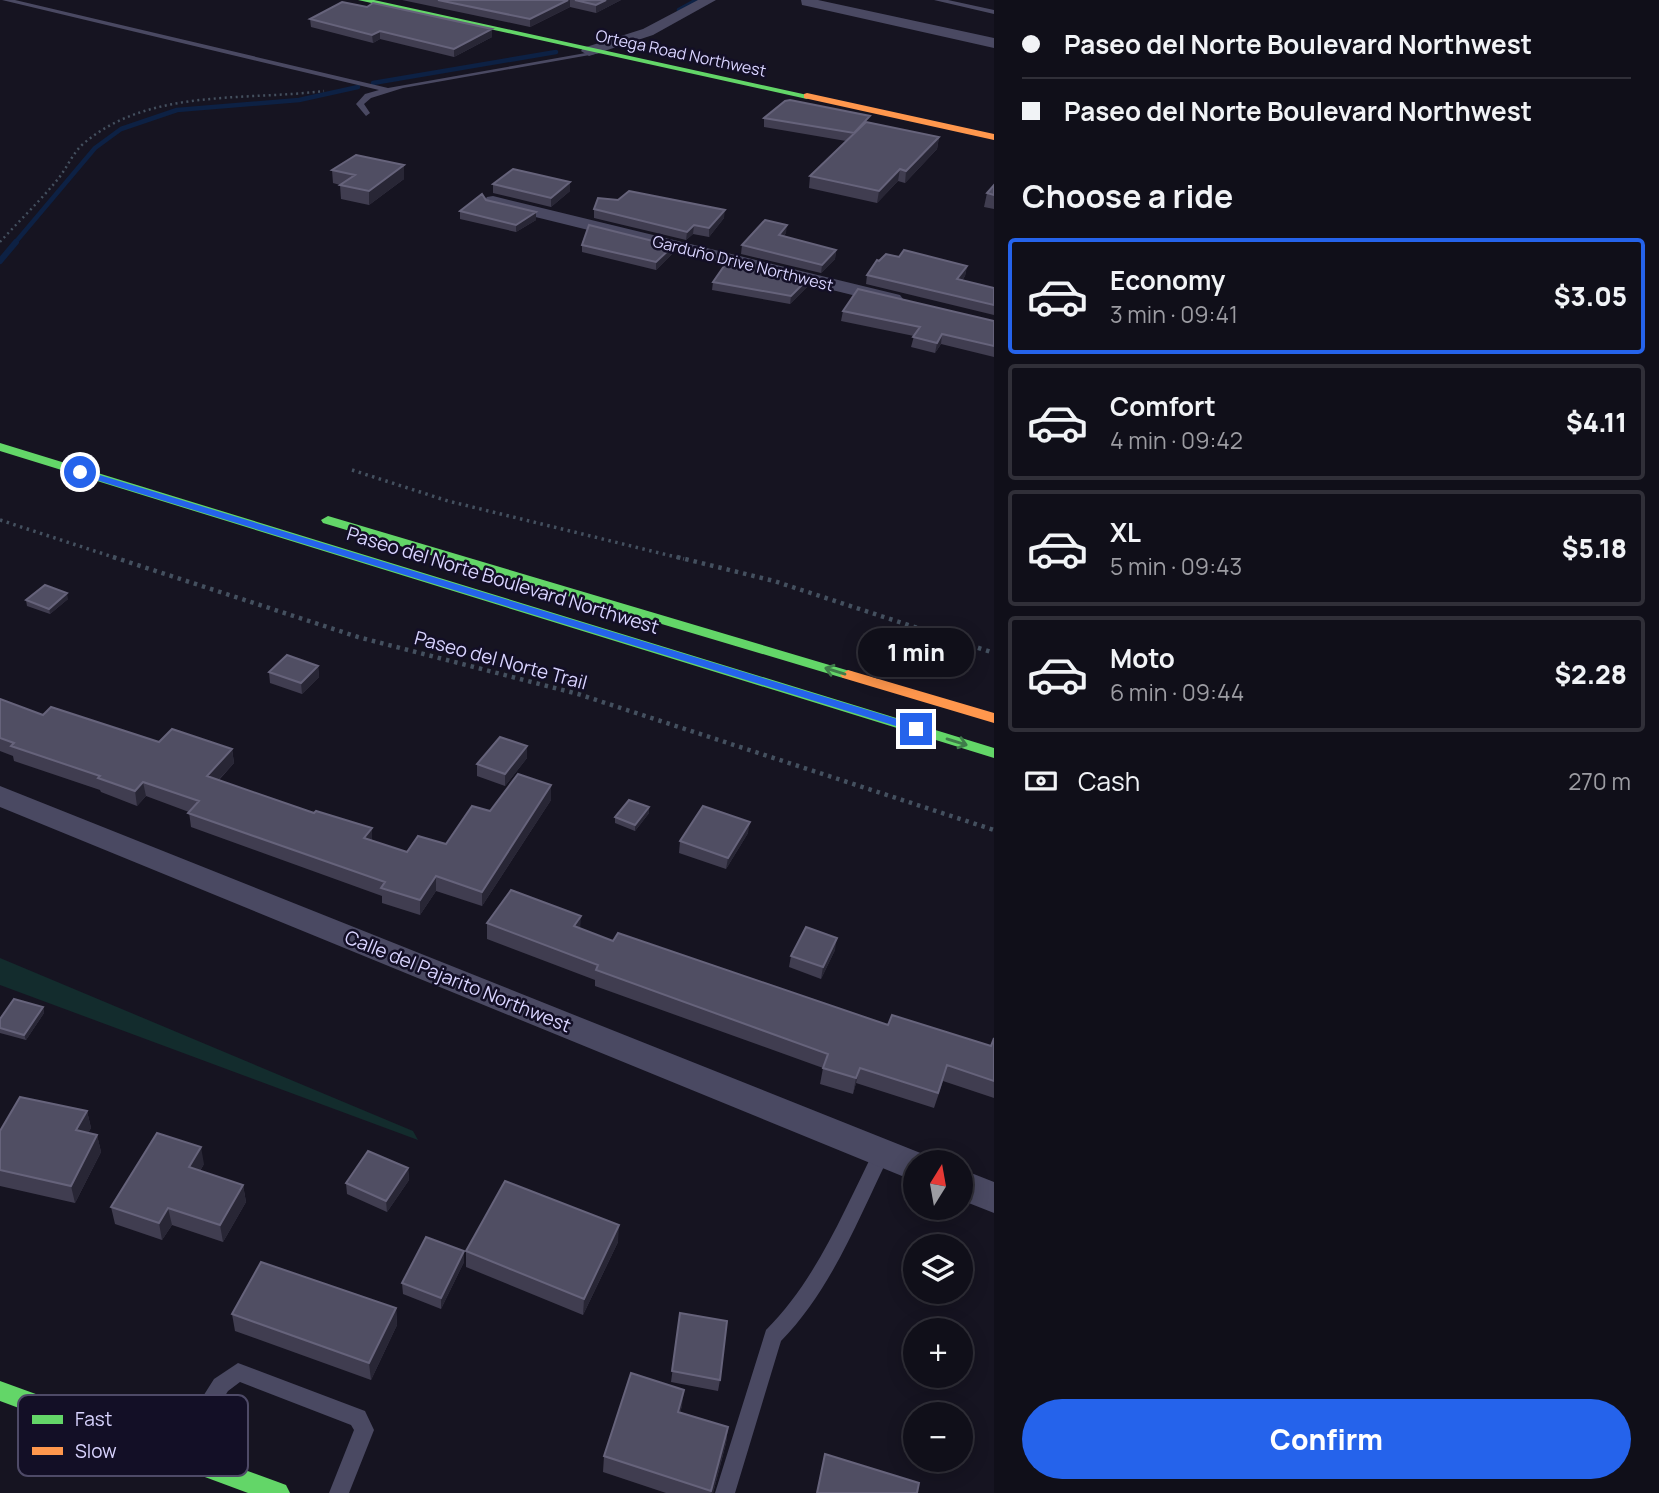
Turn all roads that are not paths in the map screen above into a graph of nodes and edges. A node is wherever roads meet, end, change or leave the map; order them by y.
1 (6, 0) edge
2 (362, 0) edge
3 (709, 0) edge
4 (938, 0) edge
5 (807, 2) edge
6 (994, 12) edge
7 (649, 13) dead end
8 (994, 43) edge
9 (558, 44) junction
10 (593, 52) junction
11 (388, 90) junction
12 (366, 113) dead end
13 (994, 137) edge
14 (493, 201) edge
15 (913, 304) edge
16 (0, 447) edge
17 (308, 514) dead end
18 (994, 718) edge
19 (994, 753) edge
20 (0, 796) edge
21 (882, 1152) junction
22 (903, 1161) edge
23 (973, 1189) edge
24 (994, 1198) edge
25 (0, 1391) edge
26 (215, 1395) edge
27 (18, 1398) edge
28 (232, 1476) edge
29 (278, 1493) edge
30 (339, 1493) edge
31 (725, 1493) edge

1 - 11 lane
2 - 9 main road, Ortega Road Northwest
3 - 10 street
4 - 6 lane
5 - 8 street
7 - 9 street
9 - 10 main road, Ortega Road Northwest
10 - 11 lane
10 - 13 main road, Ortega Road Northwest
11 - 12 lane
14 - 15 street, Garduño Drive Northwest
16 -> 19 main road, Paseo del Norte Boulevard Northwest
18 -> 17 main road, Paseo del Norte Boulevard Northwest
20 - 21 street, Calle del Pajarito Northwest
21 - 22 street, Calle del Pajarito Northwest
21 - 31 lane
23 - 24 street
25 - 27 main road
26 - 30 lane
28 - 29 main road

